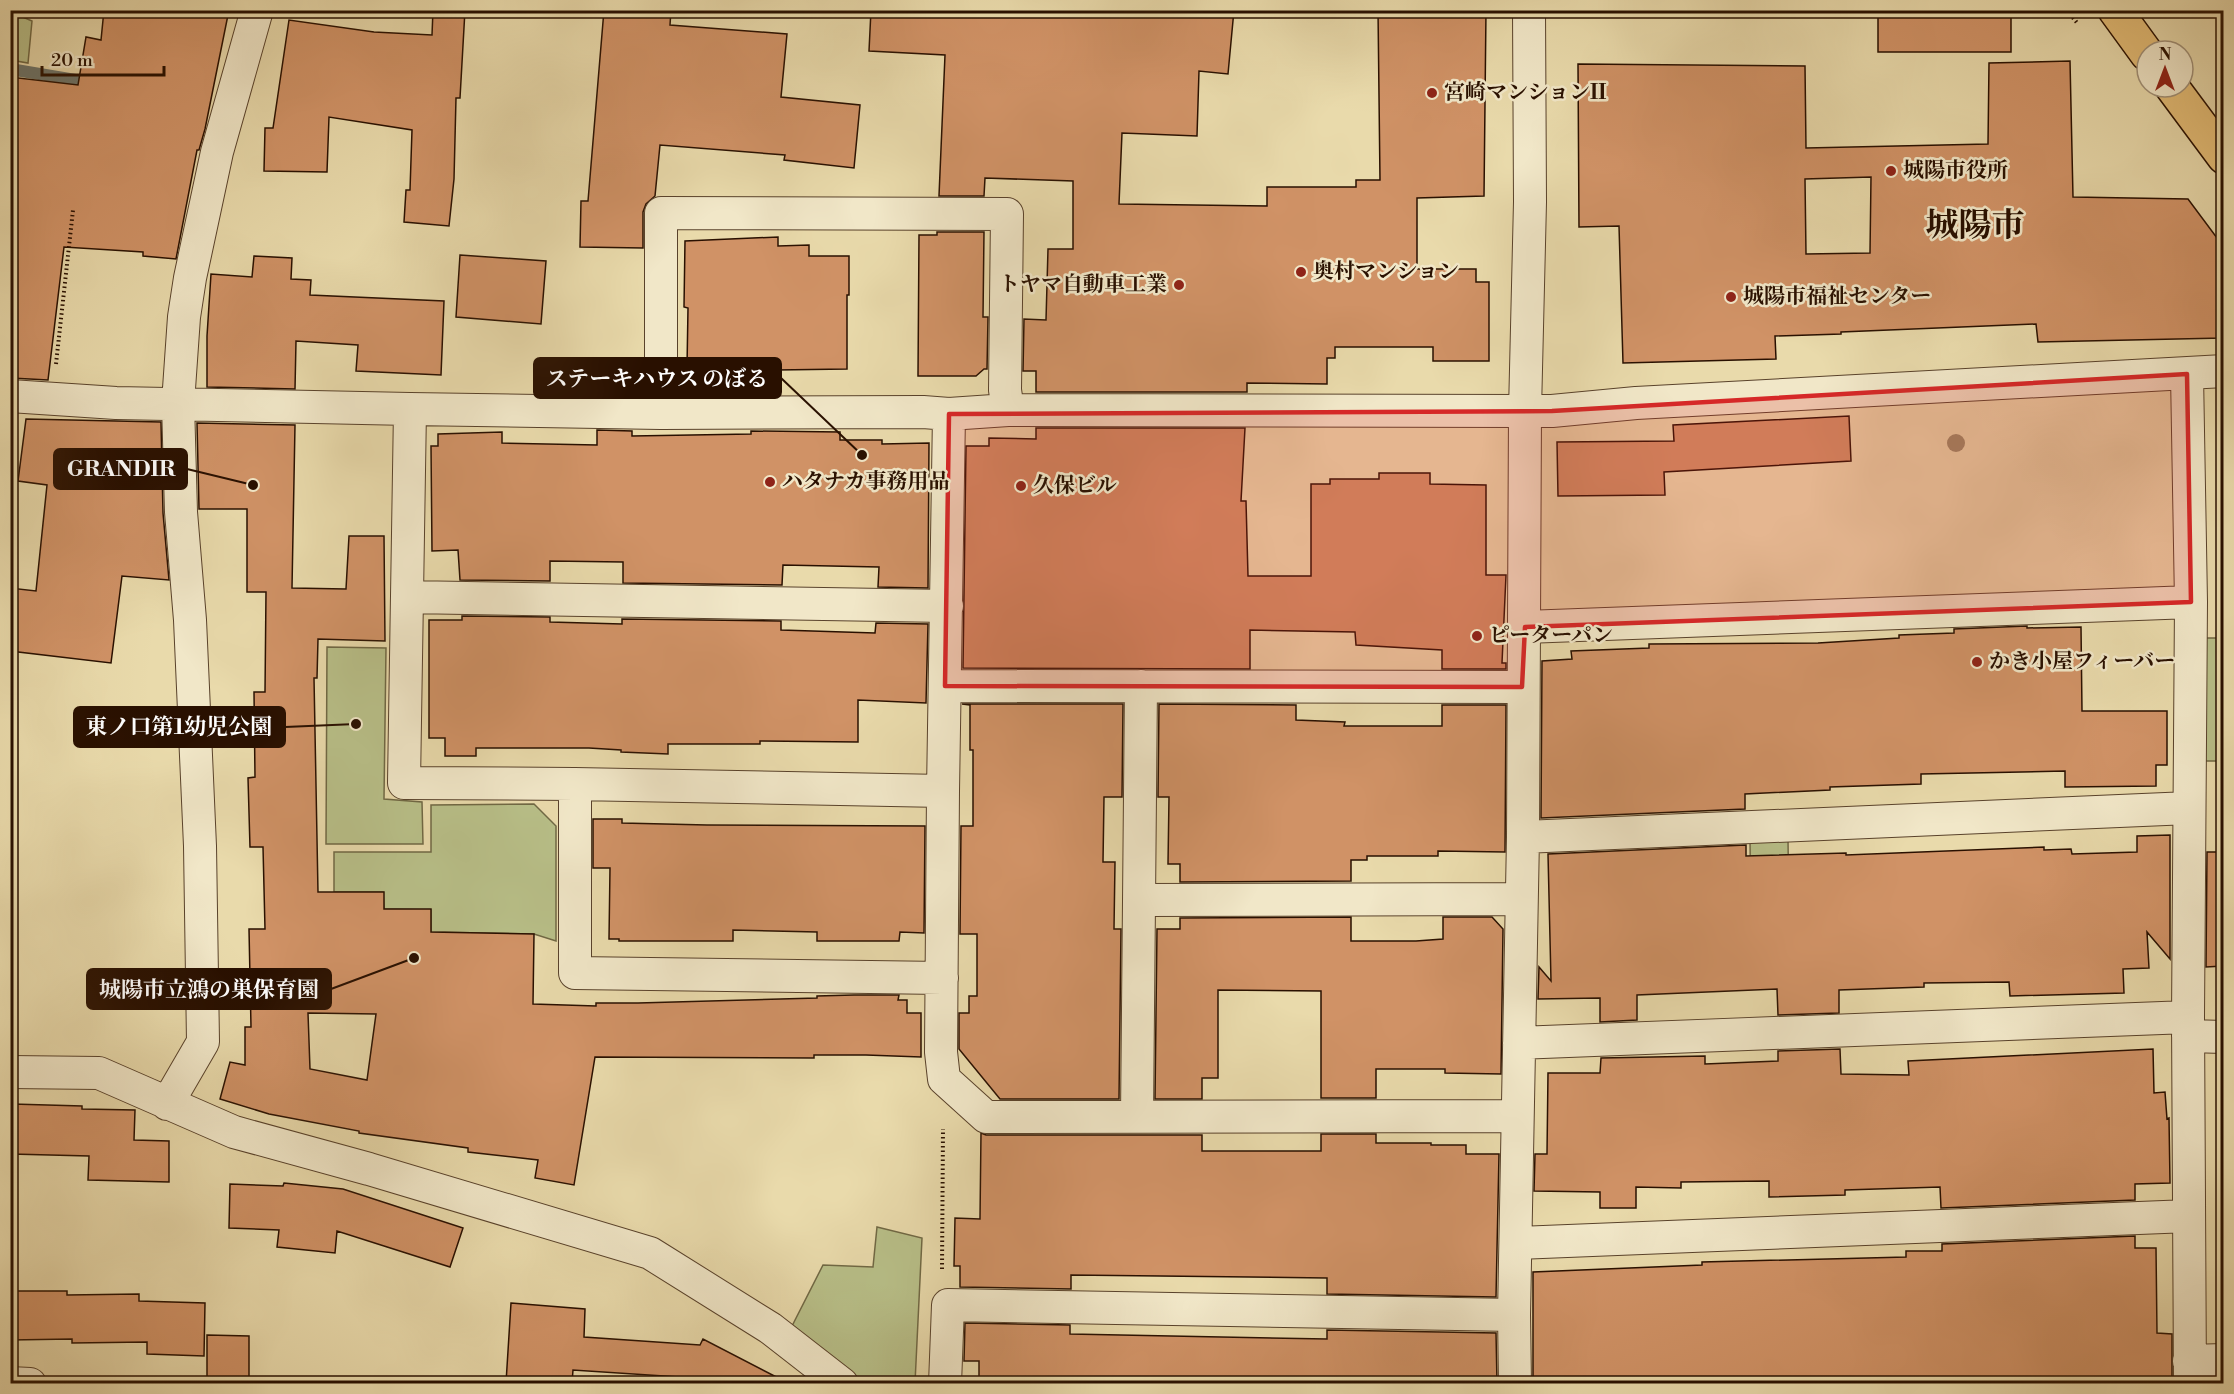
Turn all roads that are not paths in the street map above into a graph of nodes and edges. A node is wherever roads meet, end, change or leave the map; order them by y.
1 (257, 10) edge
2 (1529, 10) edge
3 (2115, 10) edge
4 (2136, 39) edge
5 (2181, 99) edge
6 (2223, 157) edge
7 (2223, 371) edge
8 (2187, 374) junction
9 (10, 396) edge
10 (178, 403) junction
11 (410, 409) junction
12 (1008, 410) junction
13 (1525, 411) junction
14 (661, 413) junction
15 (949, 414) junction
16 (408, 597) junction
17 (2191, 602) junction
18 (947, 606) junction
19 (1525, 627) junction
20 (945, 686) junction
21 (1141, 686) junction
22 (1522, 687) junction
23 (575, 784) junction
24 (943, 791) junction
25 (2189, 808) junction
26 (1523, 837) junction
27 (1521, 899) junction
28 (1140, 900) junction
29 (942, 978) junction
30 (2188, 1027) junction
31 (2223, 1037) edge
32 (1519, 1043) junction
33 (10, 1072) edge
34 (167, 1104) junction
35 (1517, 1116) junction
36 (1137, 1117) junction
37 (2189, 1216) junction
38 (1517, 1243) junction
39 (1514, 1315) junction
40 (2223, 1360) edge
41 (2189, 1372) edge
42 (10, 1383) edge
43 (30, 1383) edge
44 (842, 1383) edge
45 (945, 1383) edge
46 (1515, 1383) edge

1 - 10 street
2 - 13 street
3 - 4 main road
5 - 6 main road
7 - 8 street
8 - 13 street
8 - 17 street
9 - 10 street
10 - 11 street
10 - 34 street
11 - 14 street
11 - 16 street
12 - 13 street
12 - 14 street
12 - 15 street
13 - 19 street
14 - 15 street
15 - 18 street
16 - 18 street
16 - 23 street
17 - 19 street
17 - 25 street
18 - 20 street
19 - 22 street
20 - 21 street
20 - 24 street
21 - 22 street
21 - 28 street
22 - 26 street
23 - 24 street
23 - 29 street
24 - 29 street
25 - 26 street
25 - 30 street
26 - 27 street
27 - 28 street
27 - 32 street
28 - 36 street
29 - 36 street
30 - 31 street
30 - 32 street
30 - 37 street
32 - 35 street
33 - 34 street
34 - 44 street
35 - 36 street
35 - 38 street
37 - 38 street
37 - 41 street
38 - 39 street
39 - 45 street
39 - 46 street
40 - 41 street
42 - 43 street

